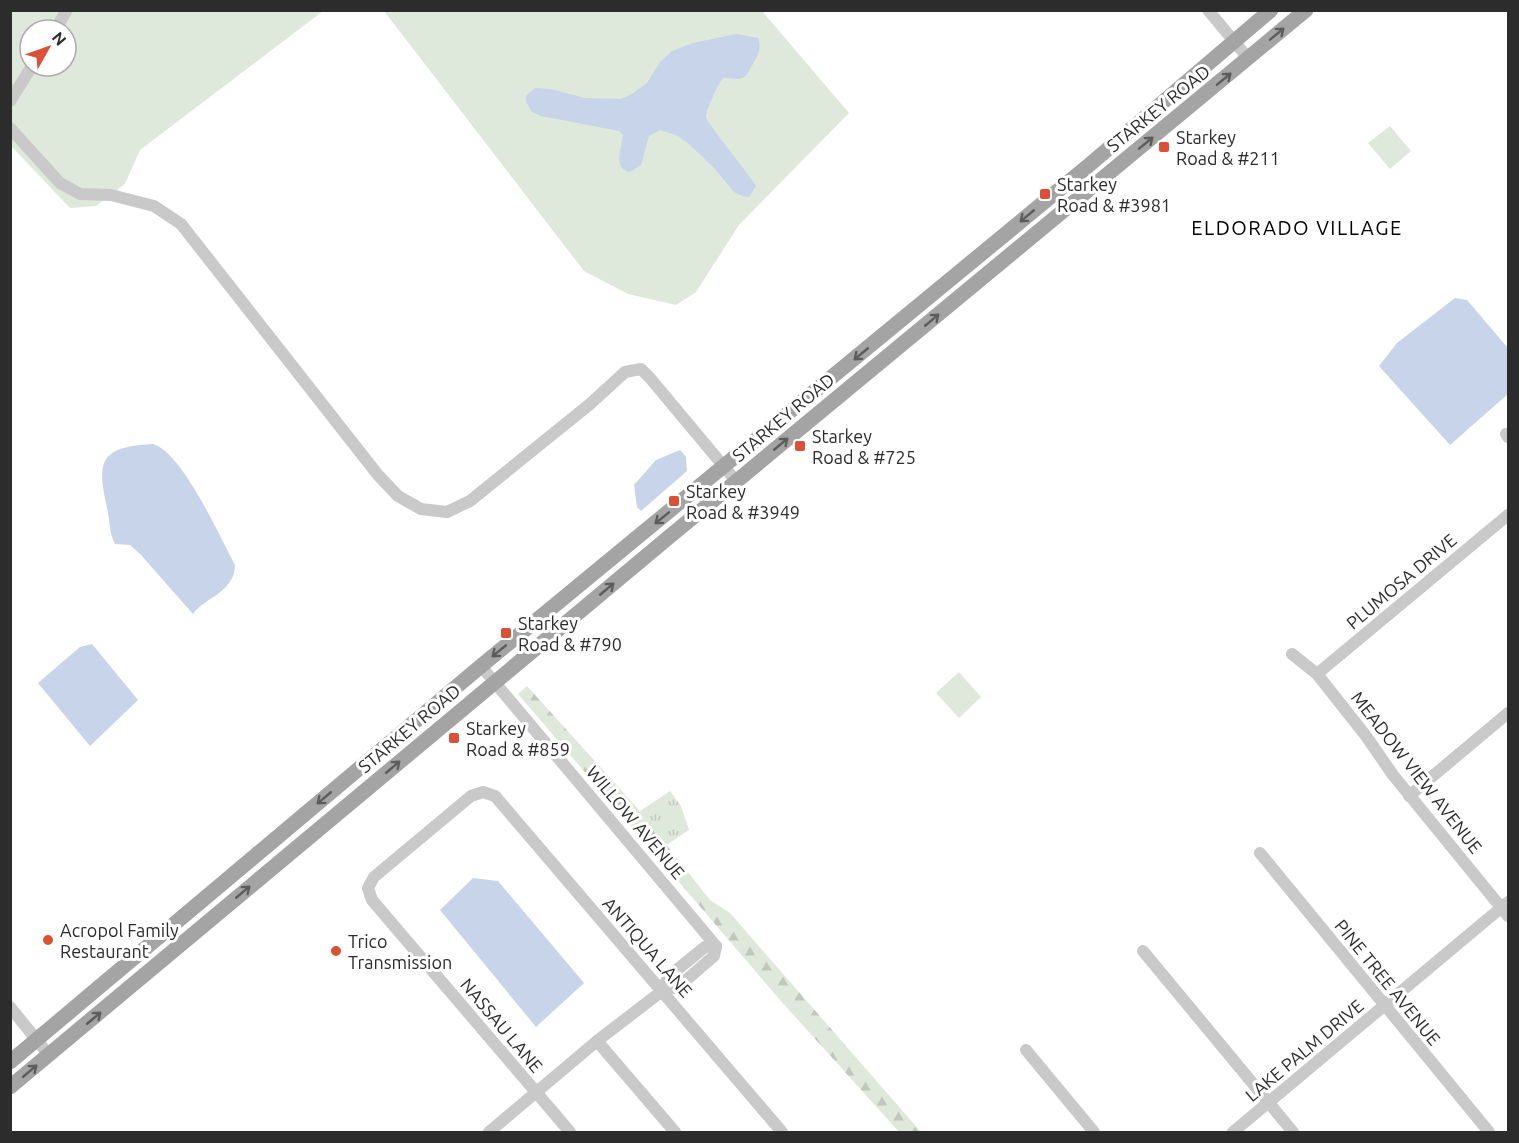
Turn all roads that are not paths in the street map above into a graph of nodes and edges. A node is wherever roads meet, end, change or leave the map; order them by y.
1 (1208, 10) edge
2 (1271, 10) edge
3 (1306, 10) edge
4 (1234, 42) junction
5 (1248, 58) junction
6 (24, 78) edge
7 (10, 101) edge
8 (10, 128) edge
9 (723, 467) junction
10 (736, 481) junction
11 (1509, 515) edge
12 (1292, 654) dead end
13 (482, 666) junction
14 (1317, 674) junction
15 (496, 681) junction
16 (1509, 713) edge
17 (483, 792) joint
18 (1409, 796) junction
19 (1260, 853) dead end
20 (1506, 909) edge
21 (1143, 951) dead end
22 (662, 991) junction
23 (1384, 1006) junction
24 (10, 1008) edge
25 (37, 1040) junction
26 (597, 1041) junction
27 (1026, 1050) dead end
28 (49, 1055) junction
29 (10, 1062) edge
30 (10, 1087) edge
31 (536, 1093) junction
32 (1268, 1103) junction
33 (489, 1132) edge
34 (570, 1132) edge
35 (675, 1132) edge
36 (782, 1132) edge
37 (1094, 1132) edge
38 (1233, 1132) edge
39 (1293, 1132) edge
40 (1489, 1132) edge

1 - 4 street
2 - 4 main road, STARKEY ROAD
5 -> 3 main road, STARKEY ROAD
4 - 5 street
4 -> 9 main road, STARKEY ROAD
10 -> 5 main road, STARKEY ROAD
6 - 7 street
8 - 9 street
9 - 10 street
9 -> 13 main road, STARKEY ROAD
15 -> 10 main road, STARKEY ROAD
11 - 14 street, PLUMOSA DRIVE
12 - 14 street, MEADOW VIEW AVENUE
13 - 15 street, WILLOW AVENUE
13 -> 25 main road, STARKEY ROAD
14 - 18 street, MEADOW VIEW AVENUE
15 - 22 street, WILLOW AVENUE
28 -> 15 main road, STARKEY ROAD
16 - 18 street
17 - 22 street, ANTIQUA LANE
17 - 31 street, NASSAU LANE
18 - 20 street, MEADOW VIEW AVENUE
19 - 23 street, PINE TREE AVENUE
20 - 23 street, LAKE PALM DRIVE
21 - 32 street
22 - 26 street
22 - 36 street, ANTIQUA LANE
23 - 32 street, LAKE PALM DRIVE
23 - 40 street, PINE TREE AVENUE
24 - 25 street
25 - 28 street
25 - 29 main road, STARKEY ROAD
26 - 31 street
26 - 35 street
27 - 37 street
30 -> 28 main road, STARKEY ROAD
31 - 33 street
31 - 34 street, NASSAU LANE
32 - 38 street, LAKE PALM DRIVE
32 - 39 street

